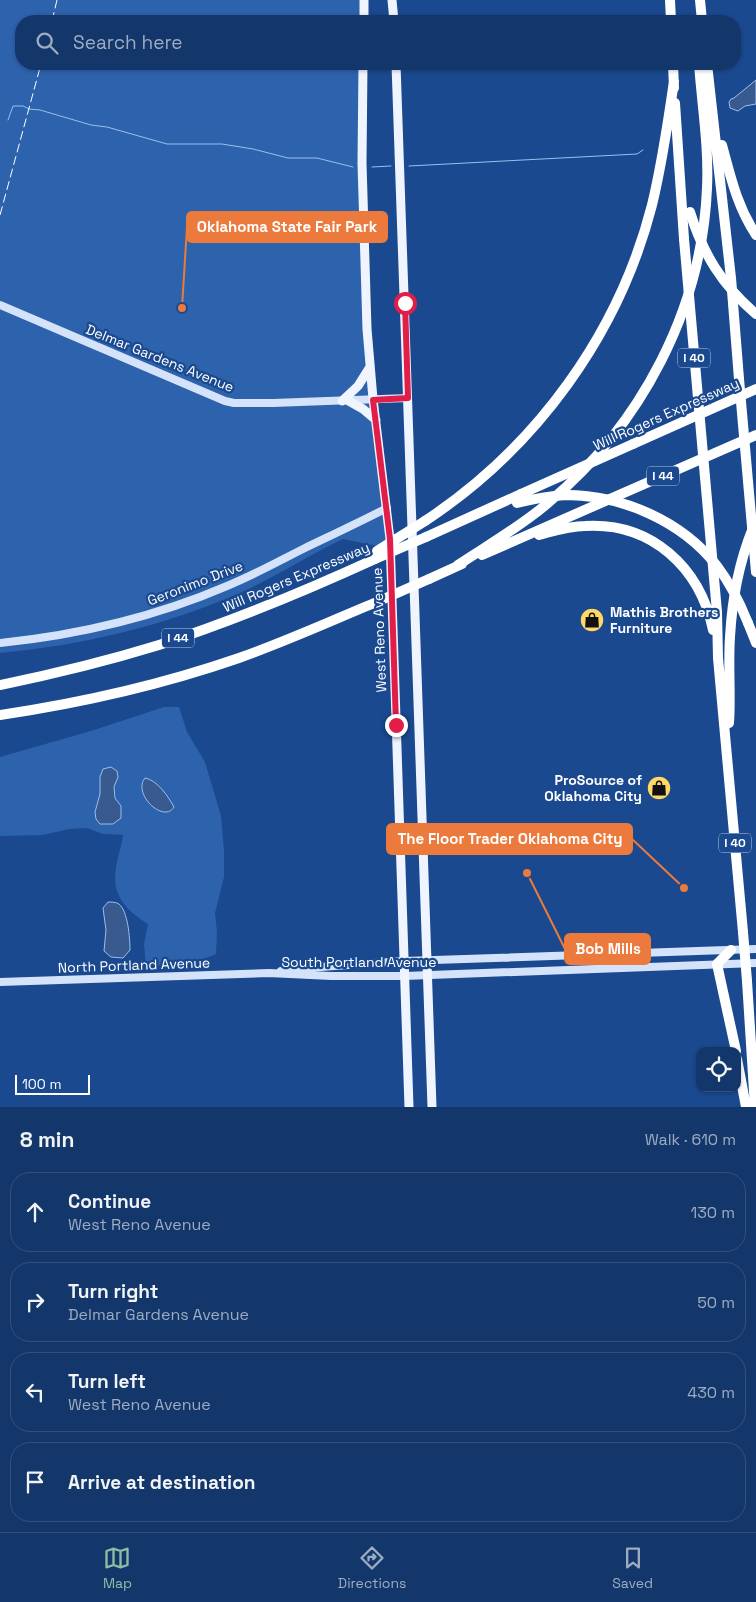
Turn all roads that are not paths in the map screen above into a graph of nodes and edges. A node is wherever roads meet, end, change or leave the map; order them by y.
1 (364, 0) edge
2 (392, 0) edge
3 (670, 0) edge
4 (696, 0) edge
5 (700, 0) edge
6 (364, 15) edge
7 (393, 15) edge
8 (671, 15) edge
9 (697, 15) edge
10 (701, 15) edge
11 (363, 70) edge
12 (396, 70) edge
13 (673, 70) edge
14 (700, 70) edge
15 (708, 70) edge
16 (674, 81) junction
17 (714, 115) junction
18 (678, 157) junction
19 (756, 235) edge
20 (0, 305) edge
21 (756, 314) edge
22 (370, 367) junction
23 (756, 389) edge
24 (408, 398) junction
25 (345, 400) junction
26 (373, 400) junction
27 (376, 420) junction
28 (756, 435) edge
29 (519, 499) junction
30 (387, 508) junction
31 (756, 520) edge
32 (512, 542) junction
33 (376, 555) junction
34 (458, 565) junction
35 (756, 572) edge
36 (756, 642) edge
37 (0, 643) edge
38 (718, 658) junction
39 (0, 685) edge
40 (0, 716) edge
41 (727, 754) junction
42 (756, 949) edge
43 (731, 950) junction
44 (644, 953) junction
45 (561, 956) junction
46 (513, 958) junction
47 (404, 961) junction
48 (427, 961) junction
49 (756, 962) edge
50 (717, 964) junction
51 (645, 966) junction
52 (562, 970) junction
53 (514, 971) junction
54 (269, 974) junction
55 (428, 975) junction
56 (404, 976) junction
57 (0, 982) edge
58 (735, 1047) edge
59 (741, 1080) edge
60 (409, 1107) edge
61 (432, 1107) edge
62 (746, 1107) edge
63 (755, 1107) edge

1 - 6 main road
2 - 7 main road
3 - 8 highway
4 - 9 highway
5 - 10 highway
11 - 22 main road, West Reno Avenue
12 - 24 main road
13 - 16 highway, I 40
14 - 34 highway
15 - 17 highway
16 - 18 highway, I 40
16 - 33 highway, bridge
17 - 19 highway
17 - 35 highway, bridge
18 - 21 highway, bridge
18 - 38 highway, I 40, bridge
20 - 25 main road, Delmar Gardens Avenue
22 - 25 main road
22 - 26 main road, West Reno Avenue
23 - 29 highway, Will Rogers Expressway, bridge
24 - 26 main road, Delmar Gardens Avenue
24 - 48 main road
25 - 26 main road, Delmar Gardens Avenue
25 - 27 main road
26 - 27 main road, West Reno Avenue
27 - 30 main road, West Reno Avenue
28 - 32 highway, I 44
29 - 33 highway, Will Rogers Expressway / I 44, bridge
29 - 36 highway, bridge
30 - 37 main road, Geronimo Drive
30 - 47 main road, West Reno Avenue
31 - 41 highway
32 - 34 highway, I 44
32 - 38 highway
33 - 39 highway, Will Rogers Expressway / I 44
34 - 40 highway, I 44, bridge
38 - 41 highway, I 40
41 - 63 highway, I 40, bridge
42 - 43 main road, South Portland Avenue
43 - 44 main road, South Portland Avenue
43 - 50 highway
44 - 45 main road, South Portland Avenue
44 - 51 main road
45 - 46 main road, South Portland Avenue
45 - 52 main road
46 - 48 main road, South Portland Avenue
46 - 53 main road
47 - 48 main road, South Portland Avenue
47 - 54 main road, South Portland Avenue
47 - 56 main road, West Reno Avenue
48 - 55 main road
49 - 50 main road, South Portland Avenue
50 - 51 main road, South Portland Avenue
50 - 58 highway
51 - 52 main road, South Portland Avenue
52 - 53 main road, South Portland Avenue
53 - 55 main road, South Portland Avenue
54 - 56 main road, South Portland Avenue
54 - 57 main road, North Portland Avenue
55 - 56 main road, South Portland Avenue
55 - 61 main road
56 - 60 main road, West Reno Avenue
59 - 62 highway

